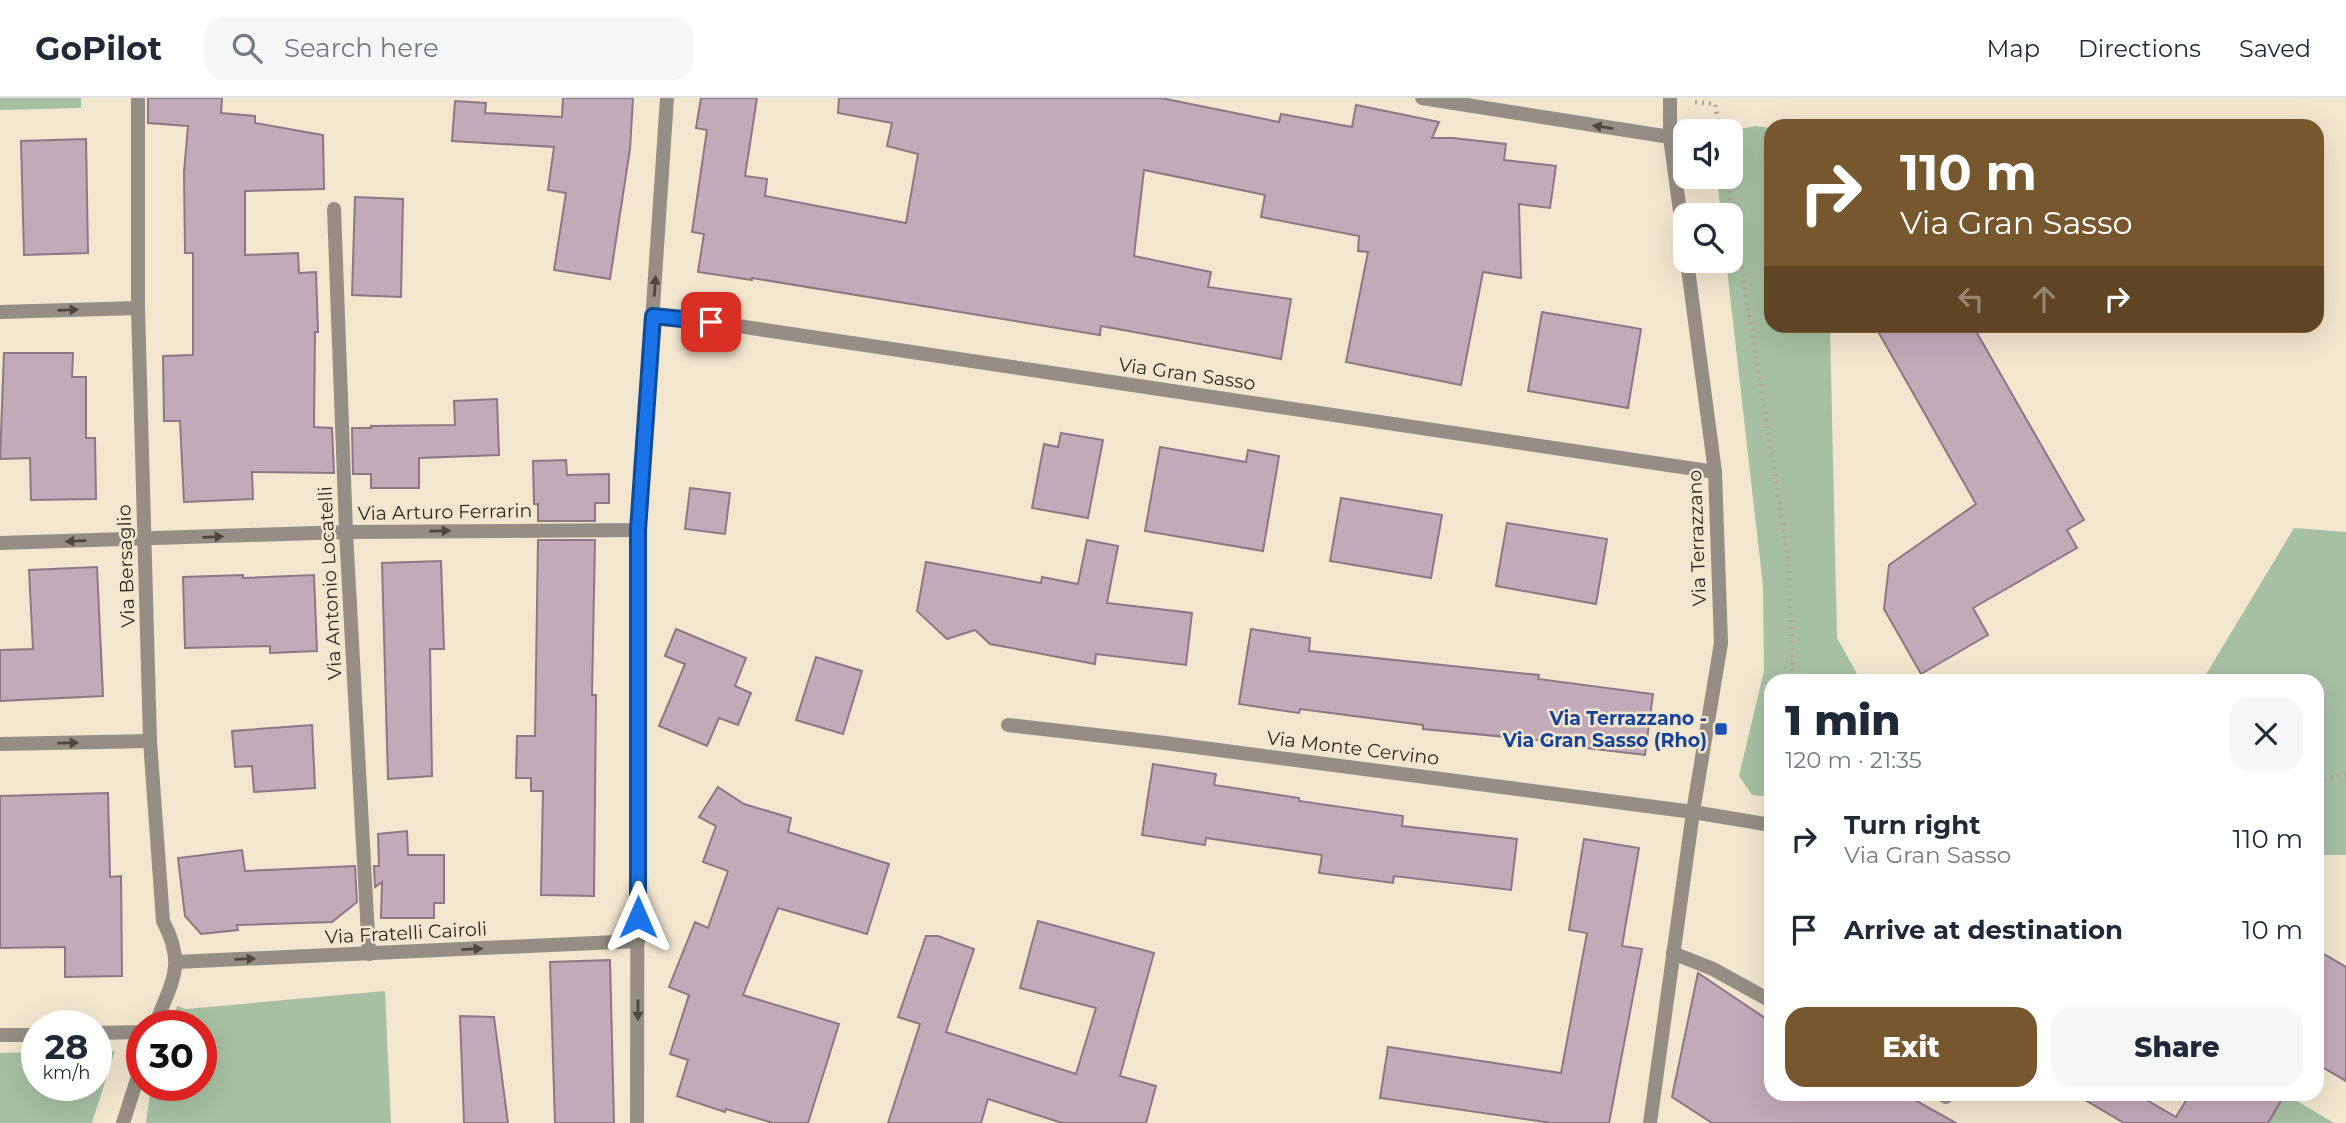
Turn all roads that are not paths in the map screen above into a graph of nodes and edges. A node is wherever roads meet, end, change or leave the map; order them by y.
1 (138, 98) edge
2 (667, 98) edge
3 (1422, 98) edge
4 (1670, 99) edge
5 (1670, 137) junction
6 (1679, 203) edge
7 (334, 209) dead end
8 (1689, 273) edge
9 (138, 308) junction
10 (0, 312) edge
11 (653, 316) junction
12 (1715, 472) junction
13 (638, 530) junction
14 (346, 532) junction
15 (145, 539) junction
16 (0, 543) edge
17 (1008, 725) dead end
18 (150, 741) junction
19 (0, 744) edge
20 (1693, 812) junction
21 (1764, 824) edge
22 (638, 941) junction
23 (1674, 953) junction
24 (369, 954) junction
25 (176, 962) junction
26 (1764, 997) edge
27 (161, 1010) edge
28 (0, 1035) edge
29 (21, 1035) edge
30 (130, 1101) edge
31 (123, 1123) edge
32 (637, 1123) edge
33 (1650, 1123) edge

1 - 9 street, Via Bersaglio
11 -> 2 street
5 -> 3 street
4 - 5 street
5 - 6 street
7 - 14 street, Via Antonio Locatelli
8 - 12 street, Via Terrazzano
10 -> 9 street
9 - 15 street, Via Bersaglio
11 - 12 street, Via Gran Sasso
11 - 13 street
12 - 20 street, Via Terrazzano
14 -> 13 street, Via Arturo Ferrarin
13 - 22 street
15 -> 14 street, Via Arturo Ferrarin
14 - 24 street, Via Antonio Locatelli
15 -> 16 street, Via Arturo Ferrarin
15 - 18 street, Via Bersaglio
17 - 20 street, Via Monte Cervino
19 -> 18 street
18 - 25 street, Via Bersaglio
20 - 21 street
20 - 23 street, Via Terrazzano
24 -> 22 street, Via Fratelli Cairoli
22 -> 32 street
23 - 26 street
23 - 33 street, Via Terrazzano
25 -> 24 street, Via Fratelli Cairoli
25 - 27 street
28 - 29 street
30 - 31 street

